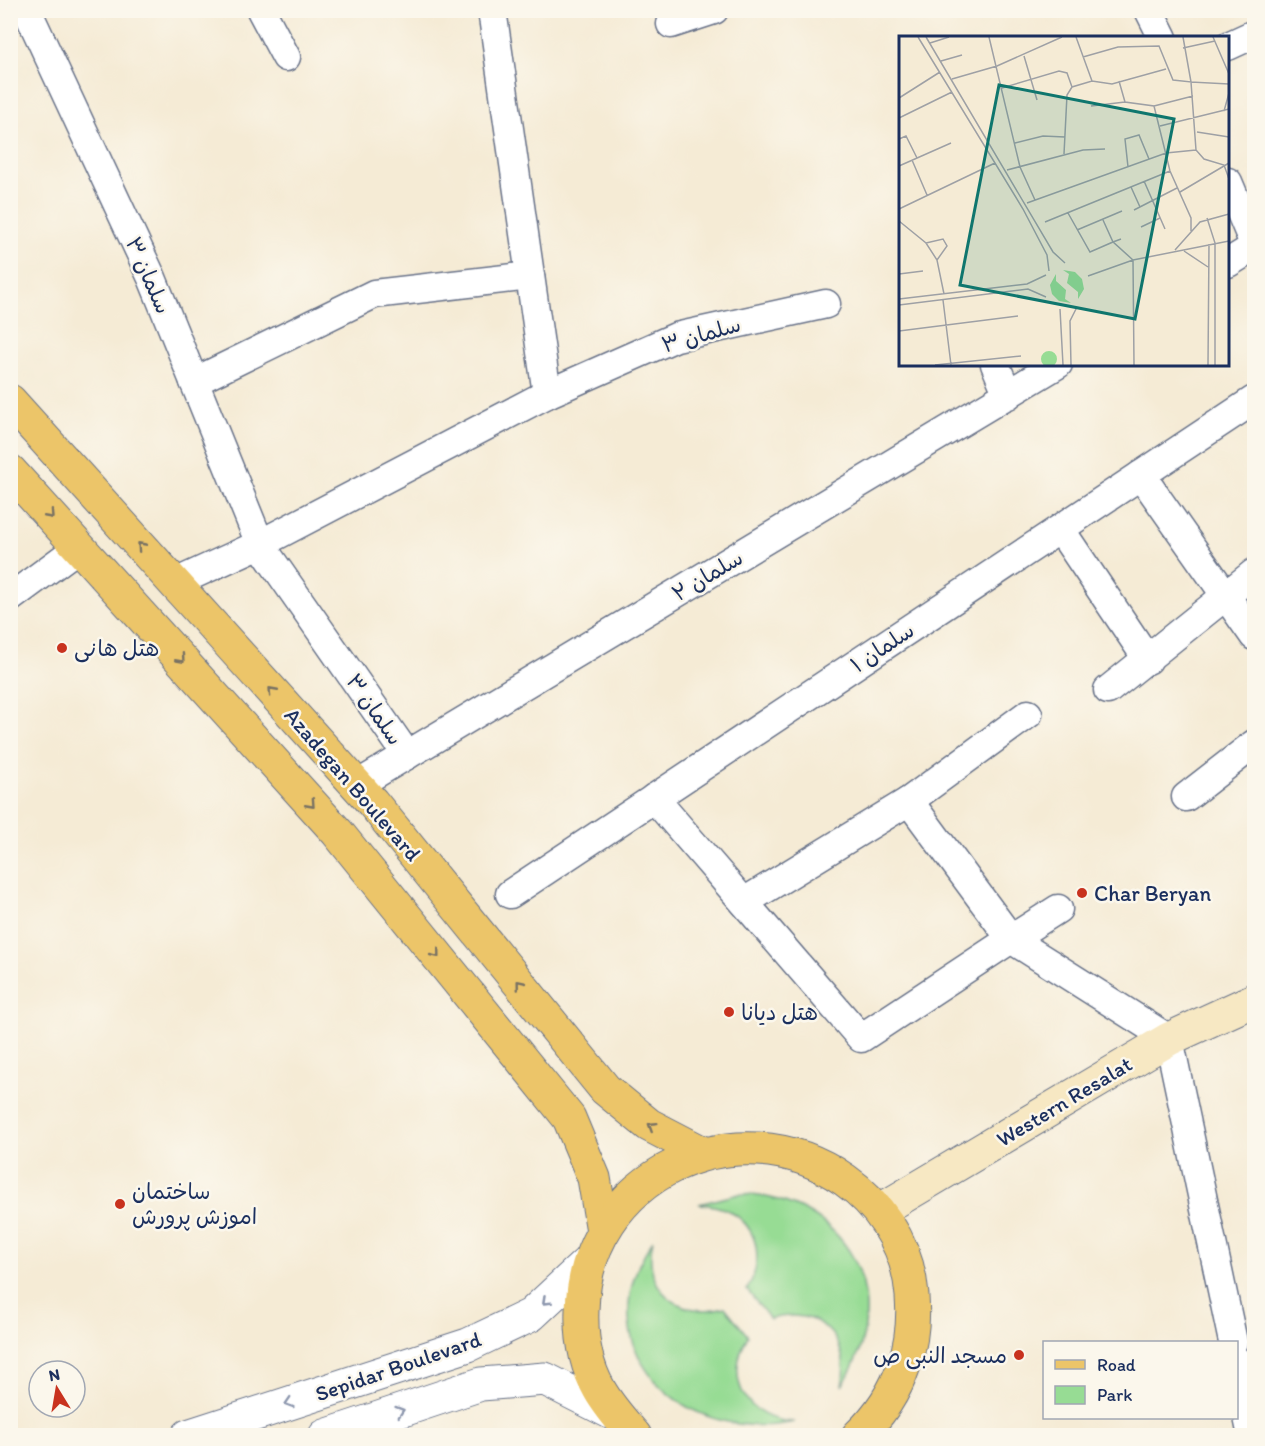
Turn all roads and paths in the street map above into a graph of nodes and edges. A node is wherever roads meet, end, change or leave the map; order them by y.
1 (261, 10) edge
2 (492, 10) edge
3 (714, 10) edge
4 (1149, 10) edge
5 (31, 12) edge
6 (671, 24) dead end
7 (1254, 34) edge
8 (1162, 36) edge
9 (1229, 45) edge
10 (286, 57) dead end
11 (1229, 187) edge
12 (1254, 246) edge
13 (1229, 262) edge
14 (530, 276) junction
15 (826, 304) dead end
16 (996, 366) edge
17 (1055, 366) edge
18 (194, 382) junction
19 (547, 394) junction
20 (1008, 395) junction
21 (1254, 400) edge
22 (10, 401) edge
23 (10, 471) edge
24 (1141, 475) junction
25 (1060, 529) junction
26 (261, 544) junction
27 (79, 547) junction
28 (1254, 573) edge
29 (175, 583) junction
30 (1225, 595) junction
31 (10, 598) edge
32 (1254, 636) edge
33 (1148, 660) junction
34 (1108, 690) dead end
35 (1028, 714) dead end
36 (1254, 744) edge
37 (407, 755) junction
38 (357, 785) junction
39 (1186, 797) dead end
40 (654, 798) junction
41 (909, 801) junction
42 (510, 894) dead end
43 (744, 902) junction
44 (1058, 909) dead end
45 (1011, 939) junction
46 (1254, 1000) edge
47 (1169, 1039) junction
48 (704, 1154) junction
49 (879, 1211) junction
50 (603, 1231) junction
51 (589, 1261) junction
52 (1233, 1341) edge
53 (1238, 1370) edge
54 (626, 1425) edge
55 (188, 1436) edge
56 (325, 1436) edge
57 (858, 1436) edge
58 (1252, 1436) edge

1 - 10 street
2 - 14 street
3 - 6 street
4 - 8 street
5 - 18 street, سلمان ۳
7 - 9 street
11 - 12 street
12 - 13 street
14 - 18 street
14 - 19 street
15 - 19 street, سلمان ۳
16 - 20 street
17 - 20 street, سلمان ۲
18 - 26 street, سلمان ۳
19 - 26 street, سلمان ۳
20 - 37 street, سلمان ۲
21 - 24 street, سلمان ۱
29 -> 22 main road, Azadegan Boulevard
23 -> 27 main road, Azadegan Boulevard
24 - 25 street, سلمان ۱
24 - 30 street
25 - 33 street
25 - 40 street, سلمان ۱
26 - 29 street, سلمان ۳
26 - 37 street, سلمان ۳
27 - 31 street
27 -> 50 main road, Azadegan Boulevard
28 - 30 street
38 -> 29 main road, Azadegan Boulevard
30 - 32 street
30 - 33 street
33 - 34 street
35 - 41 street
36 - 39 street
37 - 38 street, سلمان ۲
48 -> 38 main road, Azadegan Boulevard
40 - 42 street, سلمان ۱
40 - 43 street
41 - 43 street
41 - 45 street
43 - 45 street
44 - 45 street
45 - 47 street
46 - 47 main road, Western Resalat
47 - 49 main road, Western Resalat
47 - 52 street
48 - 49 main road
48 - 50 main road
49 - 57 main road
50 - 51 main road
51 - 54 main road
51 -> 55 street, Sepidar Boulevard
53 - 58 street
56 -> 54 street, Sepidar Boulevard

